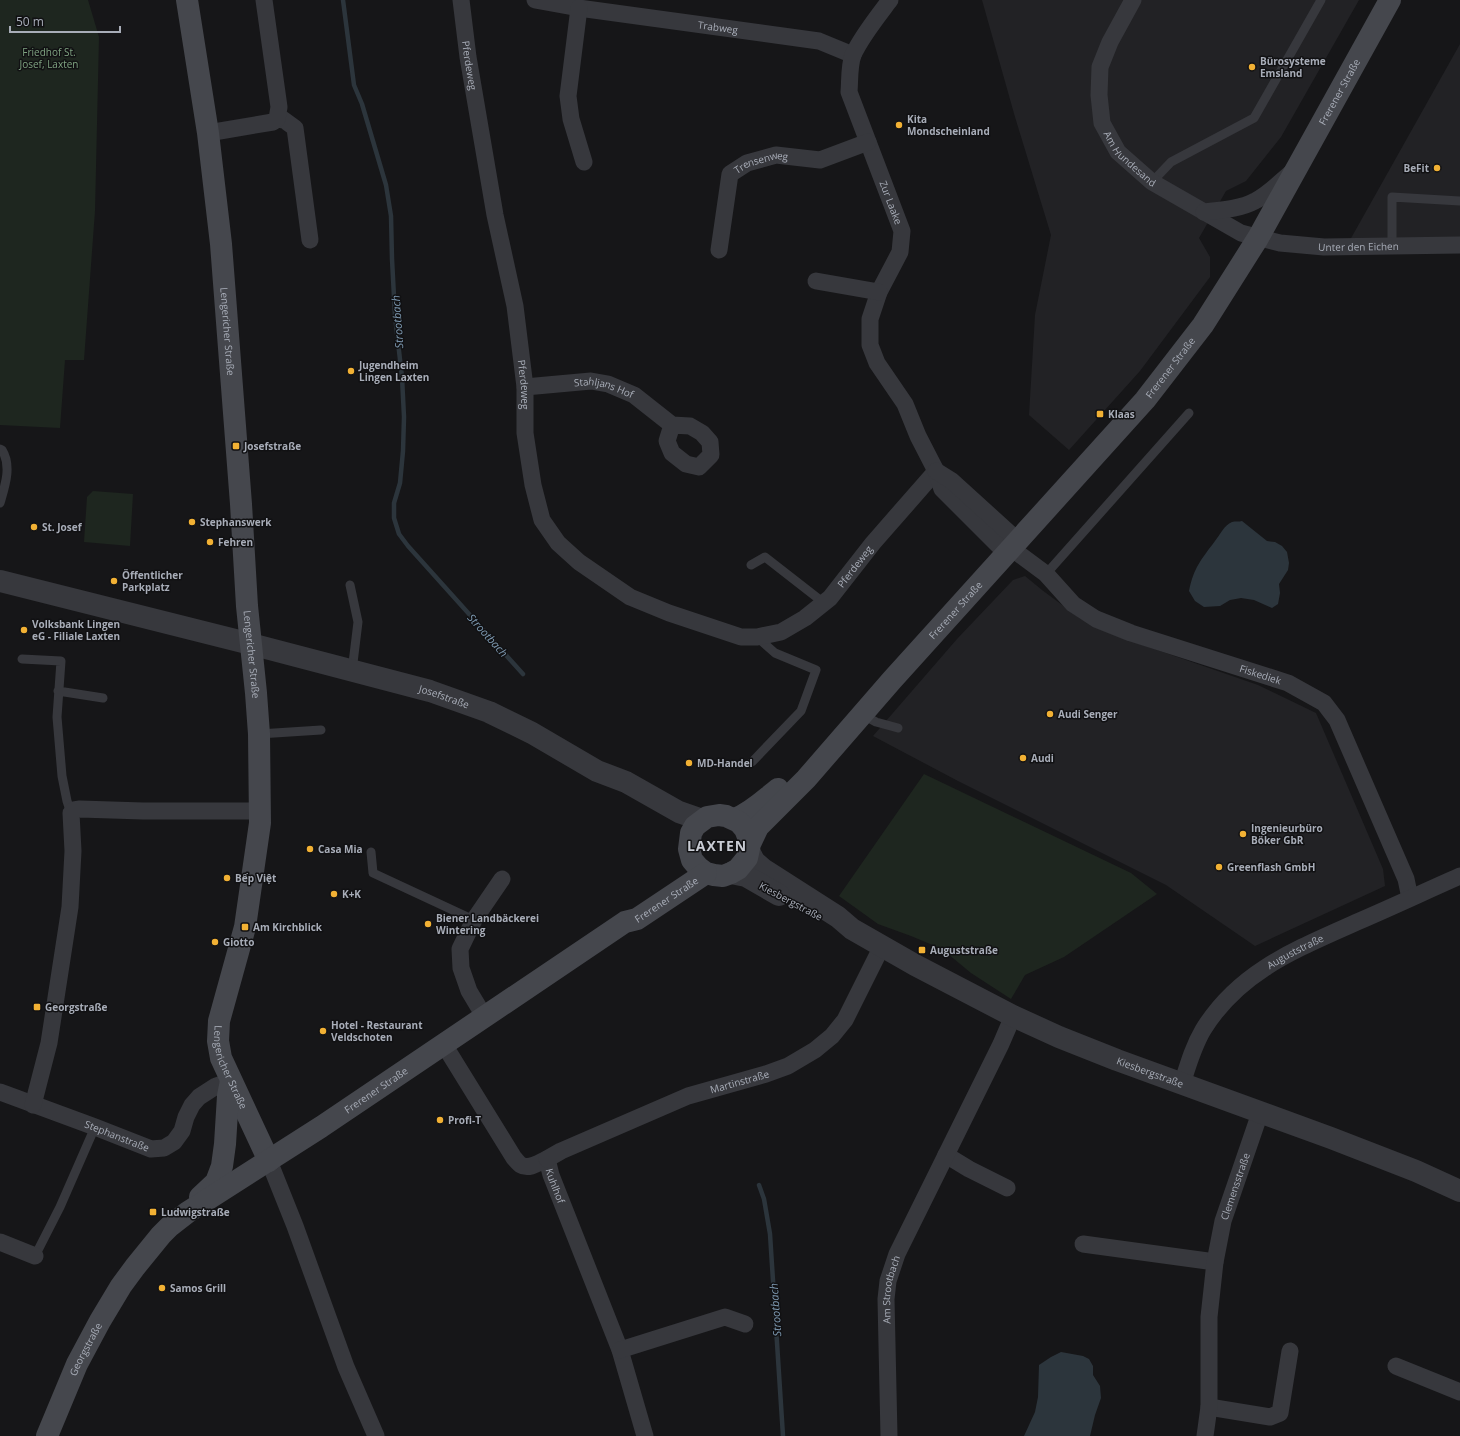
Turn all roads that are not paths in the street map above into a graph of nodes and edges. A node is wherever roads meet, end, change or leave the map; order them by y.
1 (187, 0) edge
2 (264, 0) edge
3 (461, 0) edge
4 (535, 0) edge
5 (890, 0) edge
6 (1133, 0) edge
7 (1321, 0) edge
8 (1390, 0) edge
9 (579, 8) junction
10 (853, 55) junction
11 (277, 119) junction
12 (208, 133) junction
13 (868, 142) junction
14 (584, 162) dead end
15 (1297, 169) junction
16 (1152, 182) junction
17 (1460, 202) edge
18 (1204, 212) junction
19 (1258, 238) junction
20 (310, 240) dead end
21 (1460, 245) edge
22 (1392, 246) junction
23 (719, 250) dead end
24 (816, 281) dead end
25 (879, 292) junction
26 (525, 387) junction
27 (1189, 413) dead end
28 (672, 425) dead end
29 (0, 449) edge
30 (936, 471) junction
31 (0, 504) edge
32 (1012, 547) junction
33 (751, 565) dead end
34 (1046, 574) junction
35 (0, 581) edge
36 (350, 585) dead end
37 (824, 603) junction
38 (757, 638) junction
39 (251, 644) junction
40 (22, 659) dead end
41 (352, 671) junction
42 (58, 691) junction
43 (103, 698) dead end
44 (863, 714) junction
45 (898, 728) dead end
46 (321, 730) dead end
47 (259, 734) junction
48 (837, 742) junction
49 (752, 762) dead end
50 (597, 771) junction
51 (260, 811) junction
52 (71, 813) junction
53 (735, 819) junction
54 (702, 820) junction
55 (749, 848) junction
56 (690, 849) junction
57 (371, 852) dead end
58 (706, 873) junction
59 (731, 873) junction
60 (1460, 876) edge
61 (502, 879) dead end
62 (1410, 898) junction
63 (474, 920) junction
64 (625, 922) junction
65 (852, 929) junction
66 (882, 946) junction
67 (484, 1016) junction
68 (1013, 1016) junction
69 (443, 1044) junction
70 (231, 1081) junction
71 (1182, 1084) junction
72 (0, 1092) edge
73 (33, 1105) junction
74 (1260, 1113) junction
75 (95, 1127) junction
76 (946, 1155) junction
77 (547, 1159) junction
78 (270, 1160) junction
79 (1007, 1188) dead end
80 (1460, 1190) edge
81 (188, 1212) junction
82 (0, 1242) edge
83 (1083, 1244) dead end
84 (35, 1256) joint
85 (1215, 1262) junction
86 (135, 1267) joint
87 (745, 1324) dead end
88 (620, 1350) junction
89 (1290, 1351) dead end
90 (1396, 1366) dead end
91 (1460, 1392) edge
92 (1208, 1407) junction
93 (47, 1436) edge
94 (376, 1436) edge
95 (645, 1436) edge
96 (889, 1436) edge
97 (1205, 1436) edge

1 - 12 main road, Lengericher Straße
2 - 11 street
3 - 26 street, Pferdeweg
4 - 9 street, Trabweg
5 - 10 street, Zur Laake
6 - 16 street, Am Hundesand
7 - 16 lane
8 - 15 main road, Frerener Straße
9 - 10 street, Trabweg
9 - 14 street
10 - 13 street, Zur Laake
11 - 12 street
11 - 20 street
12 - 39 main road, Lengericher Straße
13 - 23 street, Trensenweg
13 - 25 street, Zur Laake
15 - 18 street
15 - 19 main road, Frerener Straße
16 - 18 street, Am Hundesand
17 - 22 lane
18 - 19 street, Am Hundesand
19 - 22 street, Unter den Eichen
19 - 32 main road, Frerener Straße
21 - 22 street, Unter den Eichen
24 - 25 street
25 - 30 street, Zur Laake
26 - 28 street, Stahljans Hof
26 - 38 street, Pferdeweg
27 - 34 lane
29 - 31 lane
30 - 32 street
30 - 37 street, Pferdeweg
32 - 34 street, Fiskediek
32 - 44 main road, Frerener Straße
33 - 37 lane
34 - 62 street, Fiskediek
35 - 39 street, Josefstraße
36 - 41 lane
37 - 38 street, Pferdeweg
38 - 49 lane
39 - 41 street, Josefstraße
39 - 47 main road, Lengericher Straße
40 - 42 lane
41 - 50 street, Josefstraße
42 - 43 lane
42 - 52 lane
44 - 45 lane
44 - 48 main road, Frerener Straße
46 - 47 lane
47 - 51 main road, Lengericher Straße
48 - 53 main road, Frerener Straße
48 - 55 main road, Frerener Straße
50 - 54 street, Josefstraße
50 - 56 street, Josefstraße
51 - 52 street
51 - 70 main road, Lengericher Straße
52 - 73 street
53 - 54 main road
53 - 55 main road
54 - 56 main road
55 - 59 main road
55 - 65 street, Kiesbergstraße
56 - 58 main road
56 - 64 main road, Frerener Straße
57 - 63 lane
58 - 59 main road
58 - 64 main road, Frerener Straße
59 - 65 street, Kiesbergstraße
60 - 62 street, Auguststraße
61 - 63 street
62 - 71 street, Auguststraße
63 - 67 street
64 - 67 main road, Frerener Straße
65 - 66 street, Kiesbergstraße
66 - 68 street, Kiesbergstraße
66 - 77 street, Martinstraße
67 - 69 main road, Frerener Straße
68 - 71 street, Kiesbergstraße
68 - 76 street, Am Strootbach
69 - 77 street, Kuhlhof
69 - 78 main road, Frerener Straße
70 - 75 street, Stephanstraße
70 - 78 main road, Lengericher Straße
70 - 81 main road
71 - 74 street, Kiesbergstraße
72 - 73 street, Stephanstraße
73 - 75 street, Stephanstraße
74 - 80 street, Kiesbergstraße
74 - 85 street, Clemensstraße
75 - 84 lane
76 - 79 street
76 - 96 street, Am Strootbach
77 - 88 street, Kuhlhof
78 - 81 main road, Frerener Straße
78 - 94 street
81 - 86 main road, Frerener Straße
82 - 84 street
83 - 85 street
85 - 92 street, Clemensstraße
86 - 93 main road, Georgstraße
87 - 88 street
88 - 95 street, Kuhlhof
89 - 92 street
90 - 91 street
92 - 97 street, Clemensstraße

